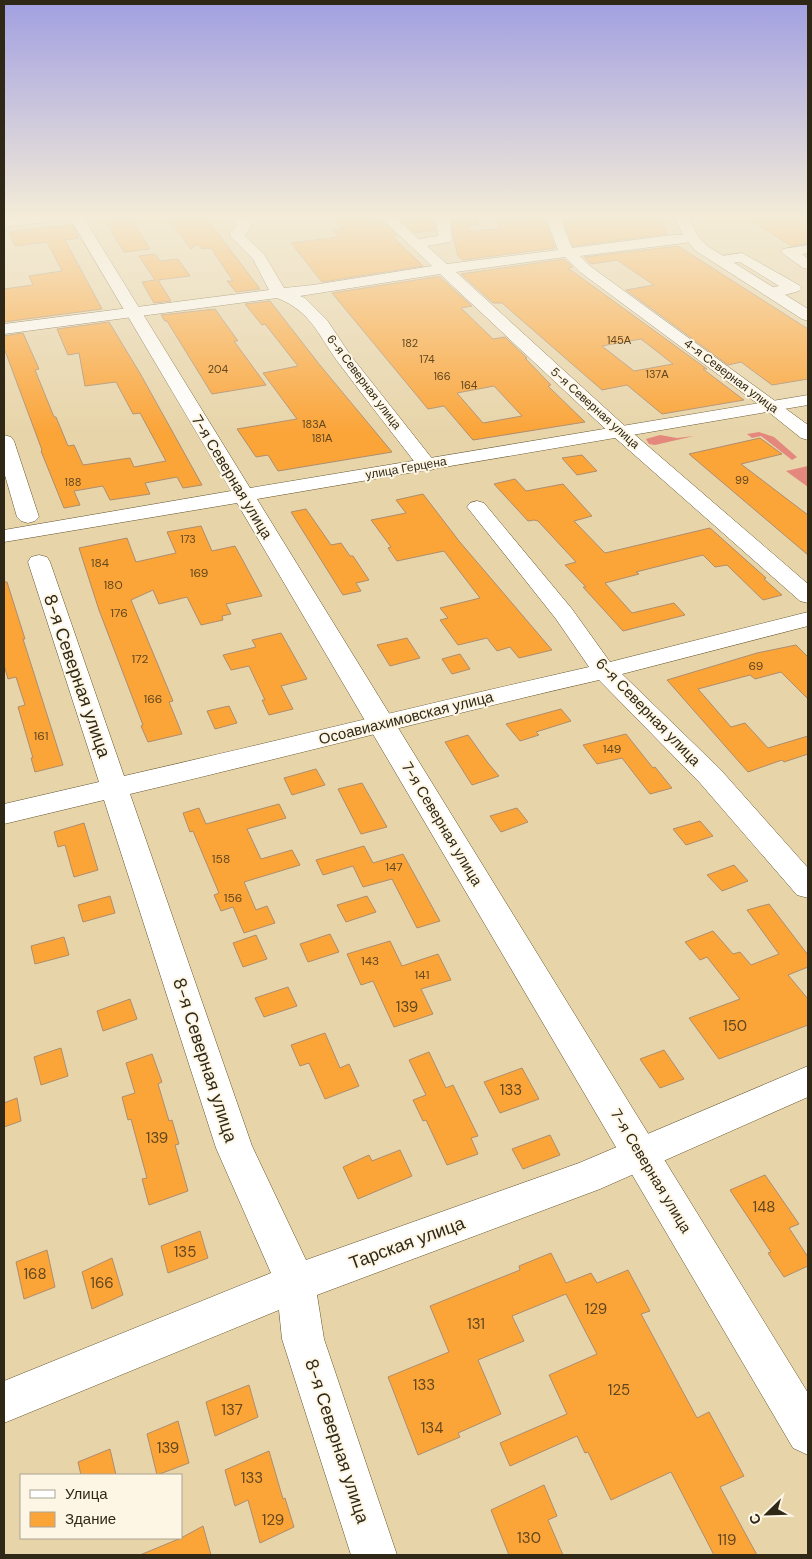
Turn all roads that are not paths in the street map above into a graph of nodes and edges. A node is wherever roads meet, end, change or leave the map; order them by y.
1 (118, 288) edge
2 (276, 288) edge
3 (327, 288) edge
4 (464, 288) edge
5 (611, 288) edge
6 (763, 288) edge
7 (792, 288) edge
8 (313, 290) junction
9 (770, 292) junction
10 (279, 293) junction
11 (299, 301) junction
12 (132, 312) junction
13 (808, 316) edge
14 (4, 329) edge
15 (808, 400) edge
16 (773, 406) junction
17 (620, 432) junction
18 (808, 434) edge
19 (4, 441) edge
20 (427, 465) junction
21 (244, 496) junction
22 (477, 508) dead end
23 (28, 517) dead end
24 (4, 536) edge
25 (39, 562) dead end
26 (808, 596) edge
27 (808, 619) edge
28 (604, 671) junction
29 (381, 724) junction
30 (114, 787) junction
31 (4, 814) edge
32 (808, 887) edge
33 (808, 1081) edge
34 (641, 1154) junction
35 (296, 1283) junction
36 (4, 1402) edge
37 (808, 1433) edge
38 (374, 1555) edge

1 - 12 street, 7-я Северная улица
2 - 10 street
3 - 8 street
4 - 17 street, 5-я Северная улица
5 - 16 street, 4-я Северная улица
6 - 9 street
7 - 9 street
8 - 10 street
8 - 11 street
9 - 13 street
10 - 11 street, 6-я Северная улица
10 - 12 street
11 - 20 street, 6-я Северная улица
12 - 14 street
12 - 21 street, 7-я Северная улица
15 - 16 street, улица Герцена
16 - 17 street, улица Герцена
16 - 18 street, 4-я Северная улица
17 - 20 street, улица Герцена
17 - 26 street, 5-я Северная улица
19 - 23 street
20 - 21 street, улица Герцена
21 - 24 street, улица Герцена
21 - 29 street, 7-я Северная улица
22 - 28 street, 6-я Северная улица
25 - 30 street, 8-я Северная улица
27 - 28 street, Осоавиахимовская улица
28 - 29 street, Осоавиахимовская улица
28 - 32 street, 6-я Северная улица
29 - 30 street, Осоавиахимовская улица
29 - 34 street, 7-я Северная улица
30 - 31 street, Осоавиахимовская улица
30 - 35 street, 8-я Северная улица
33 - 34 street, Тарская улица
34 - 35 street, Тарская улица
34 - 37 street, 7-я Северная улица
35 - 36 street, Тарская улица
35 - 38 street, 8-я Северная улица

